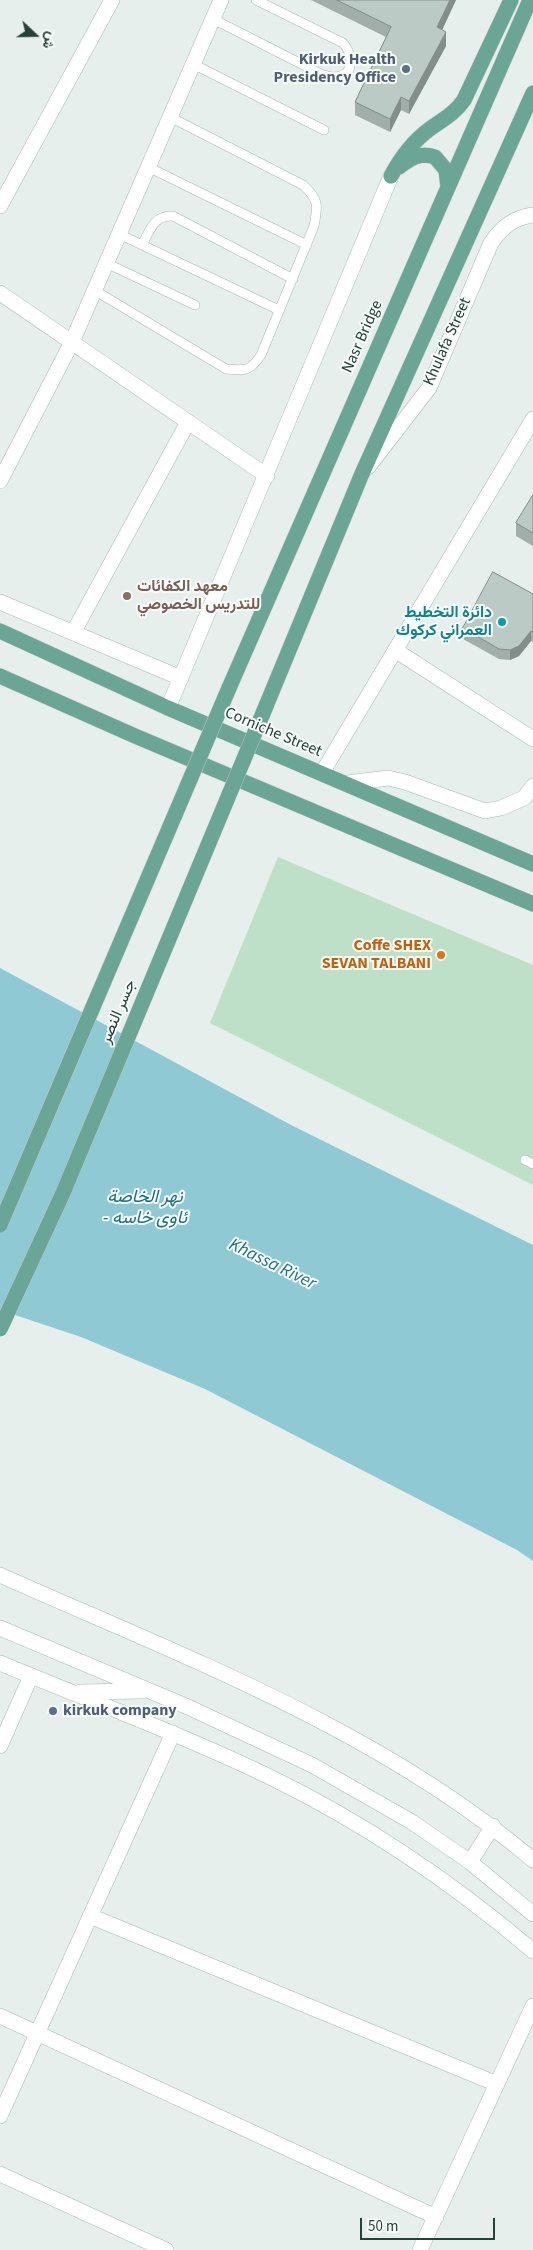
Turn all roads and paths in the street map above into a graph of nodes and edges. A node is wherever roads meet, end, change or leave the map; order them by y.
1 (112, 0) edge
2 (221, 0) edge
3 (256, 0) edge
4 (511, 0) edge
5 (530, 0) edge
6 (213, 19) junction
7 (193, 64) junction
8 (533, 93) edge
9 (170, 117) junction
10 (324, 130) dead end
11 (148, 167) junction
12 (391, 176) junction
13 (448, 187) junction
14 (0, 206) edge
15 (533, 215) edge
16 (119, 234) junction
17 (142, 245) junction
18 (307, 245) junction
19 (106, 263) junction
20 (292, 279) junction
21 (94, 290) junction
22 (0, 293) edge
23 (195, 305) dead end
24 (280, 310) junction
25 (72, 342) junction
26 (533, 419) edge
27 (188, 422) junction
28 (267, 476) junction
29 (362, 476) junction
30 (0, 481) edge
31 (0, 602) edge
32 (74, 631) junction
33 (0, 632) edge
34 (395, 650) junction
35 (0, 676) edge
36 (181, 678) junction
37 (229, 688) joint
38 (168, 708) junction
39 (533, 739) edge
40 (322, 773) junction
41 (348, 783) junction
42 (530, 796) edge
43 (533, 864) edge
44 (533, 904) edge
45 (0, 1225) edge
46 (0, 1329) edge
47 (0, 1575) edge
48 (0, 1628) edge
49 (0, 1663) edge
50 (31, 1676) junction
51 (149, 1691) junction
52 (73, 1693) junction
53 (172, 1733) junction
54 (0, 1746) edge
55 (494, 1826) junction
56 (533, 1860) edge
57 (470, 1862) junction
58 (533, 1914) edge
59 (90, 1916) junction
60 (533, 1951) edge
61 (533, 2006) edge
62 (0, 2016) edge
63 (38, 2033) junction
64 (497, 2084) junction
65 (0, 2116) edge
66 (0, 2174) edge
67 (436, 2217) junction
68 (166, 2250) edge
69 (420, 2250) edge

1 - 14 street
2 - 6 street
3 - 6 lane
4 - 12 main road
5 - 13 main road, Nasr Bridge
6 - 7 street
7 - 9 street
7 - 10 lane
8 - 29 main road, جسر النصر
9 - 11 street
9 - 18 lane
11 - 16 street
11 - 18 lane
12 - 13 main road
12 - 28 street
13 - 37 main road, Nasr Bridge
15 - 29 street, Khulafa Street
16 - 17 lane
16 - 19 street
17 - 20 lane
17 - 24 lane
18 - 20 lane
19 - 21 street
19 - 23 lane
20 - 24 lane
21 - 24 lane
21 - 25 street
22 - 25 street
25 - 27 street
25 - 30 street
26 - 34 street
27 - 28 street
27 - 32 street
28 - 36 street
29 - 46 main road, جسر النصر, bridge
31 - 32 street
32 - 36 street
33 - 38 main road, Corniche Street
34 - 39 street
34 - 40 street
35 - 44 main road
36 - 38 street
37 - 45 main road, جسر النصر, bridge
38 - 40 main road, Corniche Street
40 - 41 main road, Corniche Street
41 - 42 street
41 - 43 main road, Corniche Street
47 - 55 street
48 - 51 street
49 - 50 street
50 - 52 street
50 - 54 street
51 - 52 street
51 - 57 street
52 - 53 street
53 - 59 street
53 - 60 street
55 - 56 street
55 - 57 street
57 - 58 street
59 - 63 street
59 - 64 street
61 - 64 street
62 - 63 street
63 - 65 street
63 - 67 street
64 - 67 street
66 - 68 street
67 - 69 street

